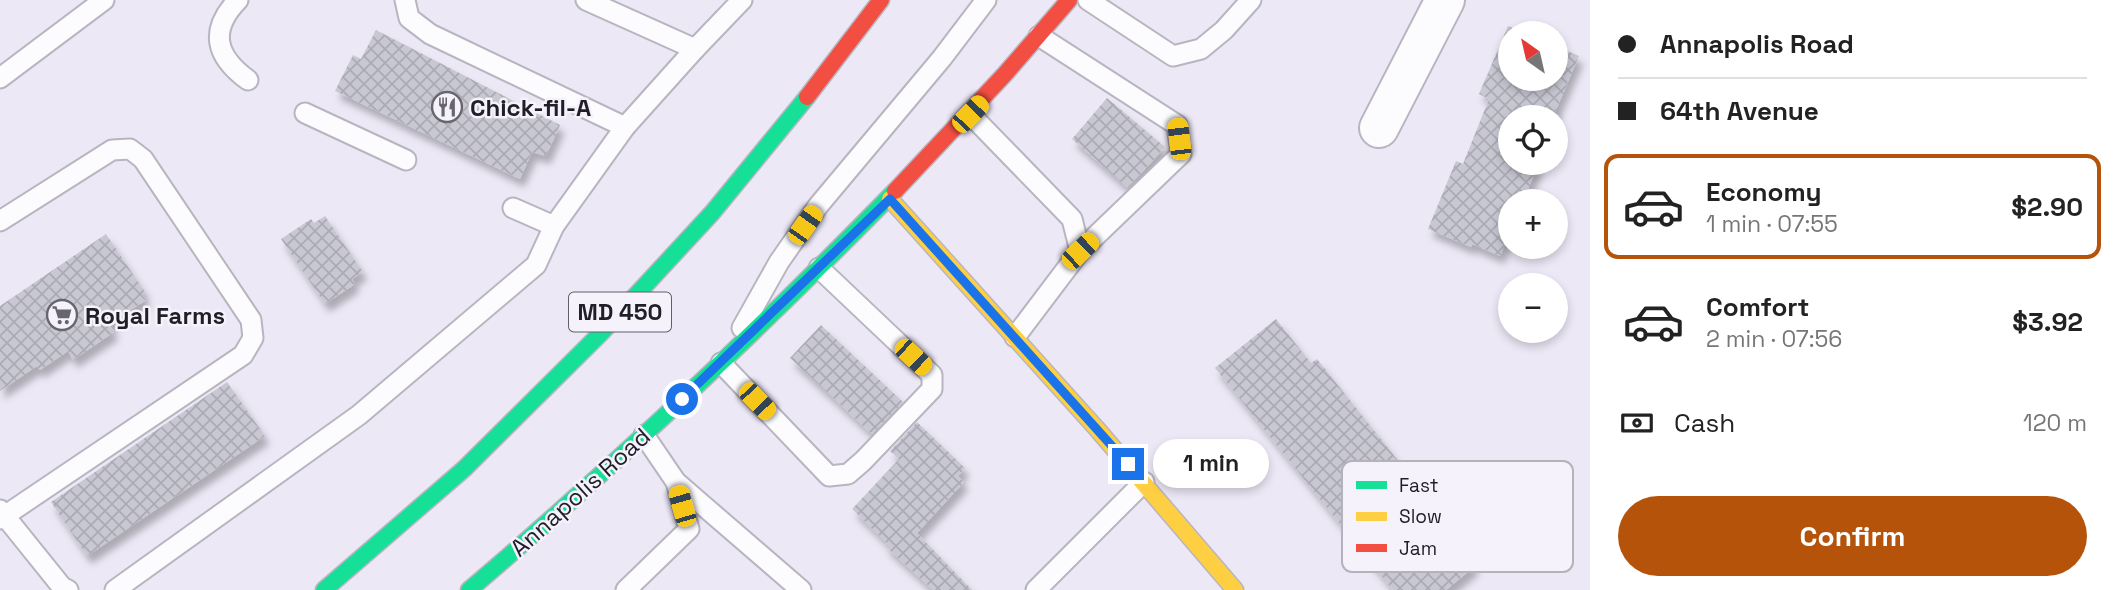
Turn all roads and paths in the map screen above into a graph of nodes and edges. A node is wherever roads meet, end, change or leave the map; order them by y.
1 (104, 0) edge
2 (239, 0) edge
3 (405, 0) edge
4 (586, 0) edge
5 (742, 0) edge
6 (881, 0) edge
7 (986, 0) edge
8 (1069, 0) edge
9 (1087, 0) edge
10 (1251, 0) edge
11 (1445, 0) edge
12 (1039, 36) junction
13 (695, 49) junction
14 (0, 78) edge
15 (248, 80) dead end
16 (305, 113) dead end
17 (970, 114) junction
18 (625, 127) junction
19 (1379, 128) dead end
20 (406, 160) dead end
21 (890, 199) junction
22 (513, 208) dead end
23 (0, 221) edge
24 (554, 226) junction
25 (1080, 251) junction
26 (819, 268) junction
27 (1016, 337) junction
28 (724, 360) junction
29 (644, 435) junction
30 (676, 482) junction
31 (1144, 482) junction
32 (2, 515) edge
33 (68, 590) edge
34 (115, 590) edge
35 (324, 590) edge
36 (470, 590) edge
37 (626, 590) edge
38 (801, 590) edge
39 (1036, 590) edge
40 (1235, 590) edge

1 - 14 lane
2 - 15 lane
3 - 18 lane
4 - 13 lane
5 - 13 lane
6 - 35 main road, MD 450
7 - 28 lane
8 - 12 main road, Annapolis Road
9 - 10 lane
11 - 19 street
12 - 17 main road, Annapolis Road
12 - 25 lane
13 - 18 lane
16 - 20 lane
17 - 21 main road, Annapolis Road
17 - 25 lane
18 - 24 lane
21 - 26 main road, Annapolis Road
21 - 27 main road
22 - 24 lane
23 - 32 lane
24 - 34 lane
25 - 27 lane
26 - 28 main road, Annapolis Road
26 - 28 lane
27 - 31 main road
28 - 29 main road, Annapolis Road
29 - 30 lane
29 - 36 main road, Annapolis Road
30 - 37 lane
30 - 38 lane
31 - 39 lane
31 - 40 main road
32 - 33 lane

